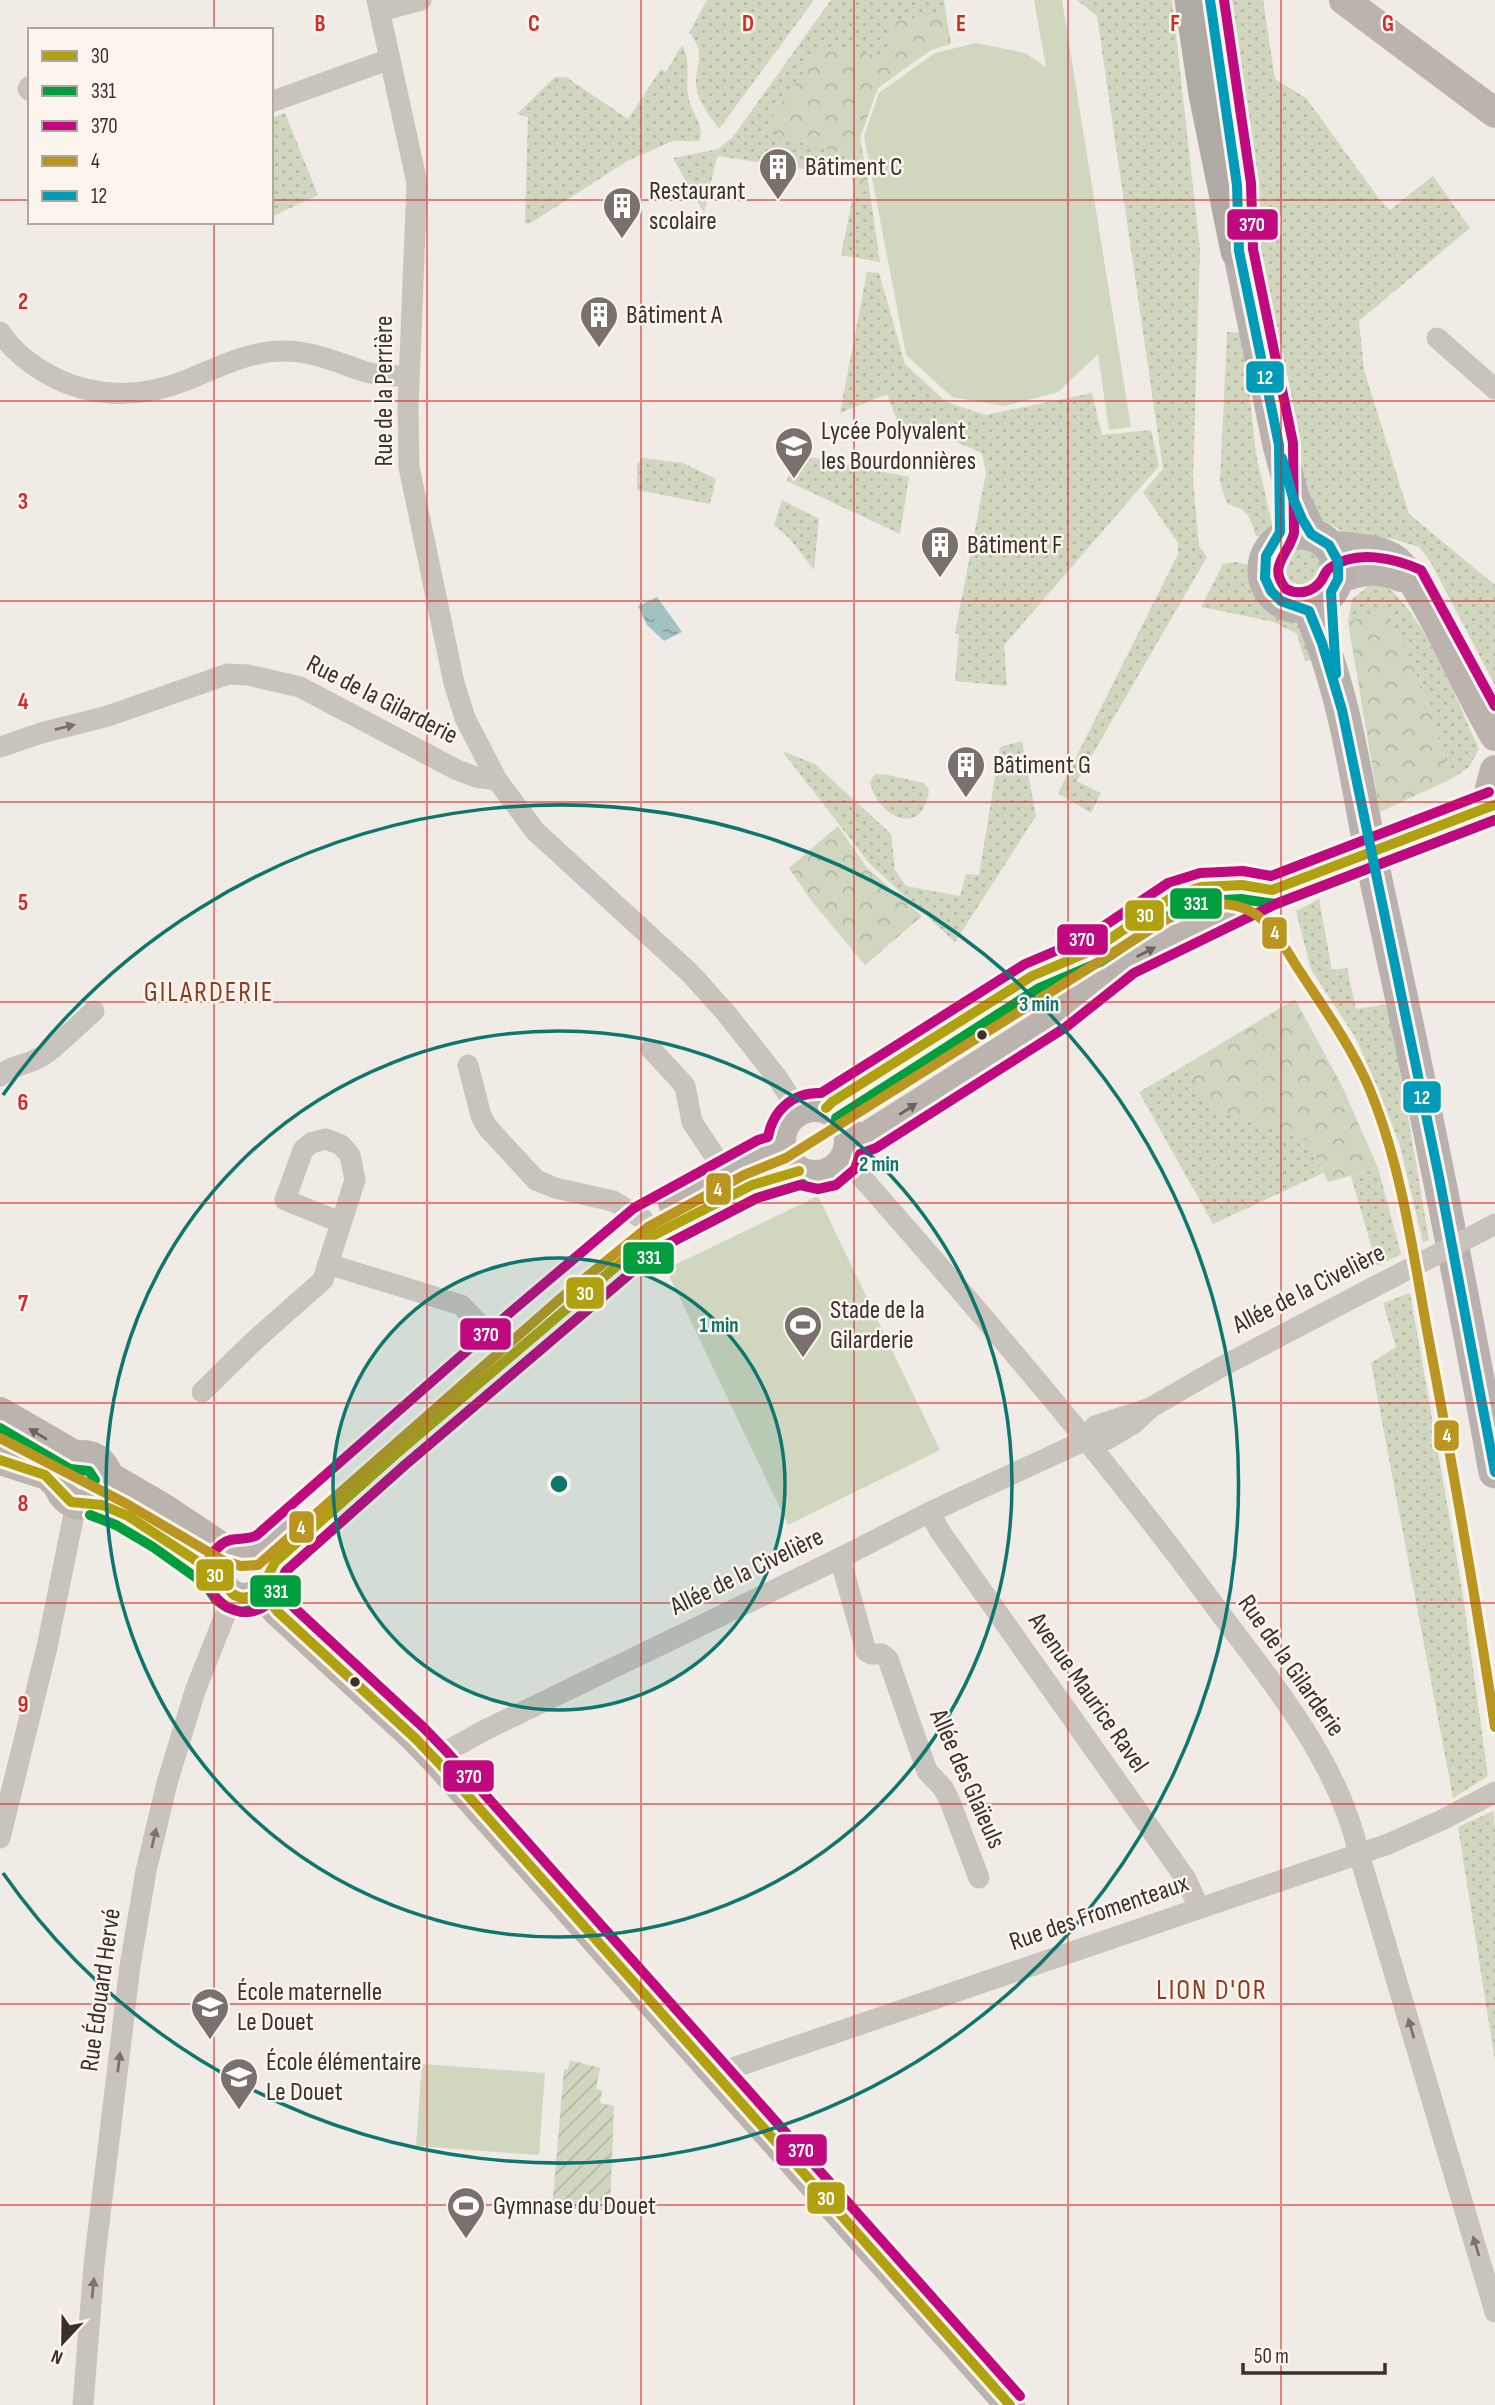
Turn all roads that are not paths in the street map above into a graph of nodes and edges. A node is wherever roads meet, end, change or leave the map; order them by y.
1 (421, 0) edge
2 (1193, 0) edge
3 (1210, 0) edge
4 (1344, 0) edge
5 (379, 6) edge
6 (390, 59) junction
7 (273, 101) edge
8 (1495, 113) edge
9 (1240, 251) junction
10 (0, 332) edge
11 (1437, 338) dead end
12 (409, 376) junction
13 (1495, 389) edge
14 (1279, 445) junction
15 (1320, 539) junction
16 (1279, 540) junction
17 (432, 580) joint
18 (1413, 582) junction
19 (1335, 585) junction
20 (1302, 607) junction
21 (1336, 685) junction
22 (1495, 736) edge
23 (0, 747) edge
24 (1495, 770) edge
25 (496, 780) junction
26 (1494, 806) edge
27 (1280, 887) junction
28 (94, 1011) dead end
29 (651, 1049) dead end
30 (468, 1065) dead end
31 (0, 1076) edge
32 (812, 1110) junction
33 (847, 1151) junction
34 (790, 1159) junction
35 (726, 1173) junction
36 (643, 1220) junction
37 (340, 1222) dead end
38 (1488, 1228) edge
39 (328, 1264) junction
40 (497, 1342) junction
41 (202, 1392) dead end
42 (0, 1412) edge
43 (1086, 1439) junction
44 (0, 1460) edge
45 (1495, 1472) edge
46 (84, 1492) junction
47 (930, 1512) junction
48 (839, 1558) junction
49 (245, 1574) junction
50 (438, 1762) junction
51 (1488, 1796) edge
52 (0, 1838) edge
53 (1359, 1854) junction
54 (979, 1878) dead end
55 (1199, 1908) junction
56 (715, 2074) junction
57 (1495, 2312) edge
58 (83, 2405) edge
59 (1010, 2405) edge

1 - 5 street
2 - 9 highway
3 - 9 highway
4 - 8 street
5 - 6 street, Rue de la Perrière
6 - 7 street
6 - 12 street, Rue de la Perrière
9 - 14 main road
10 - 12 street
11 - 13 street
12 - 17 street, Rue de la Perrière
14 - 15 main road
14 - 16 main road
15 - 16 main road
15 - 18 street
15 - 19 main road
16 - 20 main road
17 - 25 street, Rue de la Gilarderie
18 - 19 street
18 - 22 street
19 - 20 main road
19 - 21 main road
20 - 21 main road
21 - 45 main road
23 -> 25 street, Rue de la Gilarderie
24 - 26 street
25 - 32 street, Rue de la Gilarderie
26 - 27 street, bridge
27 - 32 street
33 -> 27 street
28 - 31 street
29 - 35 street
30 - 36 street
32 - 33 street
32 - 34 street
33 - 34 street
33 - 43 street, Rue de la Gilarderie
34 - 35 street
34 - 49 street
35 - 36 street
36 - 40 street
37 - 39 street
38 - 43 street, Allée de la Civelière, bridge
39 - 40 street
39 - 41 street
40 - 49 street
46 -> 42 street
43 - 47 street, Allée de la Civelière
43 - 53 street, Rue de la Gilarderie
44 - 46 street
46 - 49 street
46 - 52 street
47 - 48 street, Allée de la Civelière
47 - 55 street, Avenue Maurice Ravel
48 - 50 street, Allée de la Civelière
48 - 54 street, Allée des Glaïeuls
49 - 50 street
58 -> 49 street, Rue Édouard Hervé
50 - 56 street
51 - 53 street, Rue des Fromenteaux
53 - 55 street, Rue des Fromenteaux
57 -> 53 street, Rue de la Gilarderie
55 - 56 street, Rue des Fromenteaux
56 - 59 street

